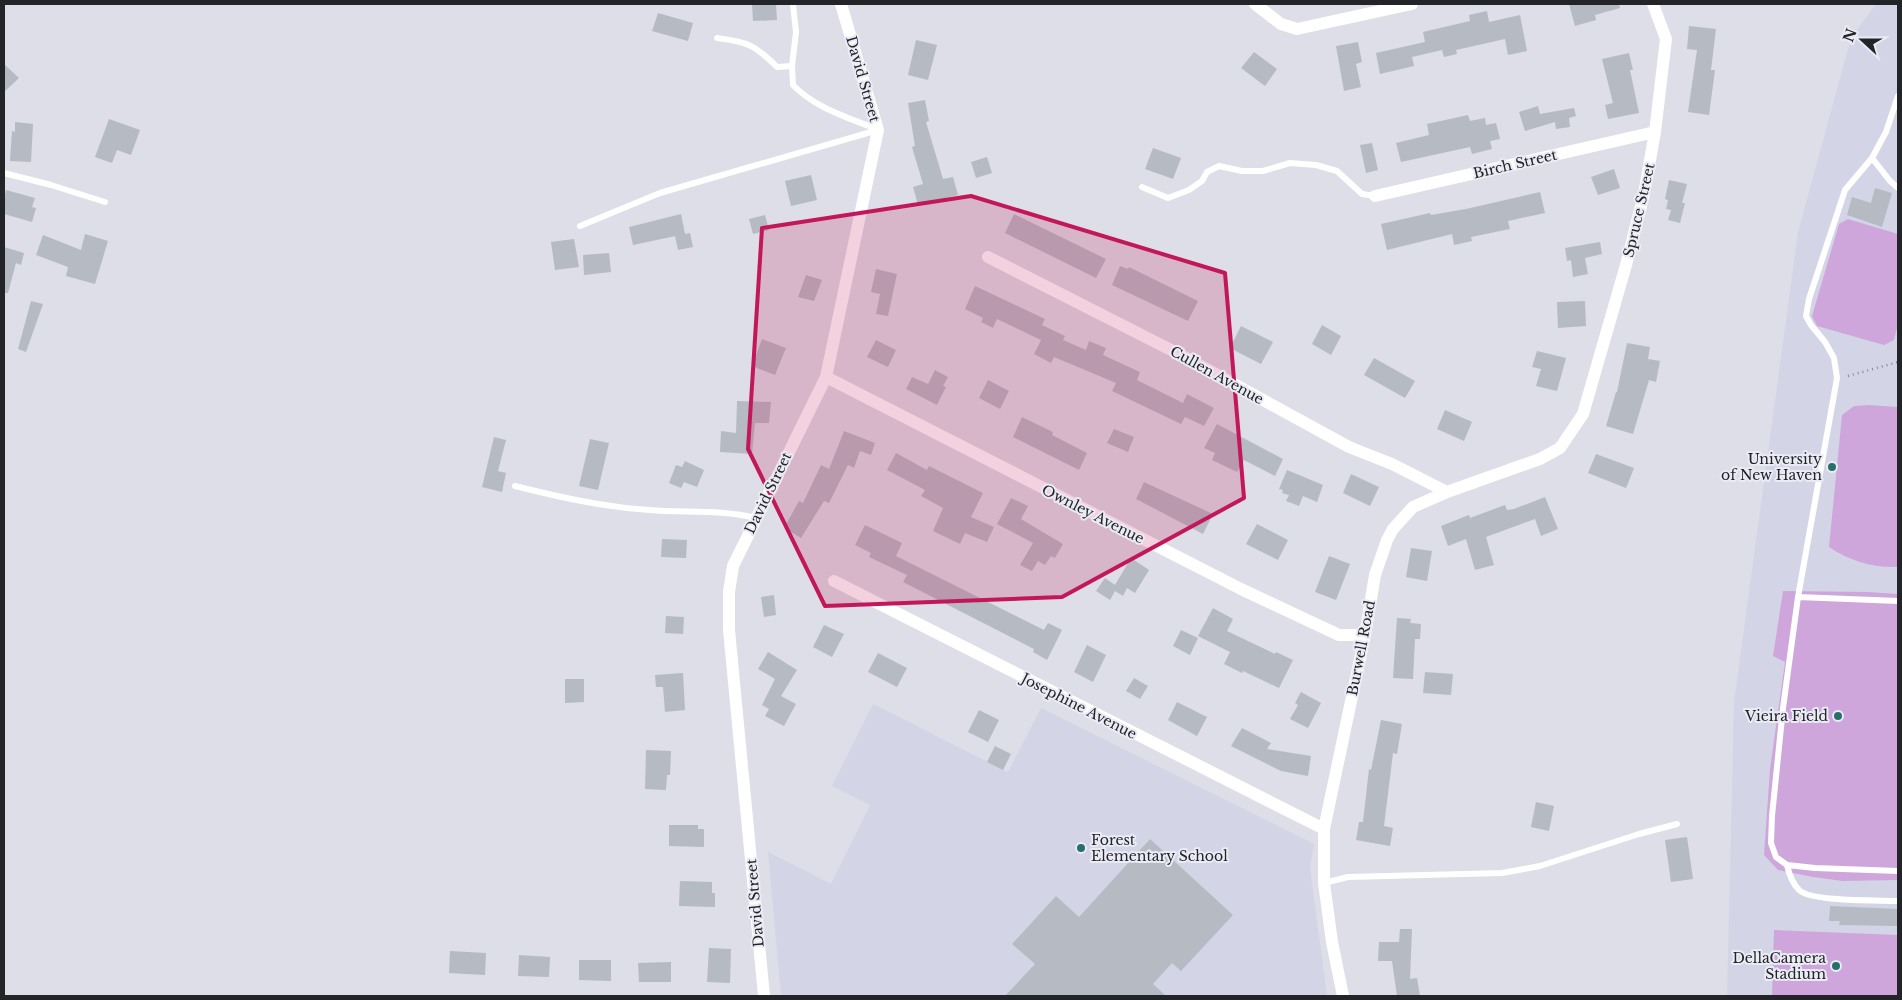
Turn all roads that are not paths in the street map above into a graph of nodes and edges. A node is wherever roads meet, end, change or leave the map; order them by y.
1 (794, 4) edge
2 (841, 4) edge
3 (1255, 4) edge
4 (1412, 4) edge
5 (1653, 4) edge
6 (717, 38) dead end
7 (792, 66) junction
8 (1898, 96) edge
9 (878, 130) junction
10 (1655, 132) junction
11 (1872, 158) junction
12 (4, 173) edge
13 (1142, 187) dead end
14 (1898, 188) edge
15 (1376, 196) joint
16 (104, 202) dead end
17 (580, 226) dead end
18 (988, 257) dead end
19 (826, 377) junction
20 (1584, 414) joint
21 (515, 486) dead end
22 (1447, 492) junction
23 (756, 518) junction
24 (834, 581) dead end
25 (1798, 597) junction
26 (1898, 601) edge
27 (1365, 634) junction
28 (1677, 824) dead end
29 (1324, 829) junction
30 (1787, 865) junction
31 (1898, 871) edge
32 (1324, 883) junction
33 (1898, 901) edge
34 (764, 996) edge
35 (1343, 996) edge

1 - 7 lane
2 - 9 street, David Street
3 - 4 street
5 - 10 street, Spruce Street
6 - 7 lane
7 - 9 lane
8 - 11 lane
9 - 17 lane
9 - 19 street, David Street
10 - 15 street, Birch Street
10 - 20 street, Spruce Street
11 - 14 lane
11 - 25 lane
12 - 16 lane
13 - 15 lane
18 - 22 street, Cullen Avenue
19 - 23 street, David Street
19 - 27 street, Ownley Avenue
20 - 22 street, Burwell Road
21 - 23 lane
22 - 27 street, Burwell Road
23 - 34 street, David Street
24 - 29 street, Josephine Avenue
25 - 26 lane
25 - 30 lane
27 - 29 street, Burwell Road
28 - 32 lane
29 - 32 street, Burwell Road
30 - 31 lane
30 - 33 lane
32 - 35 street, Burwell Road

